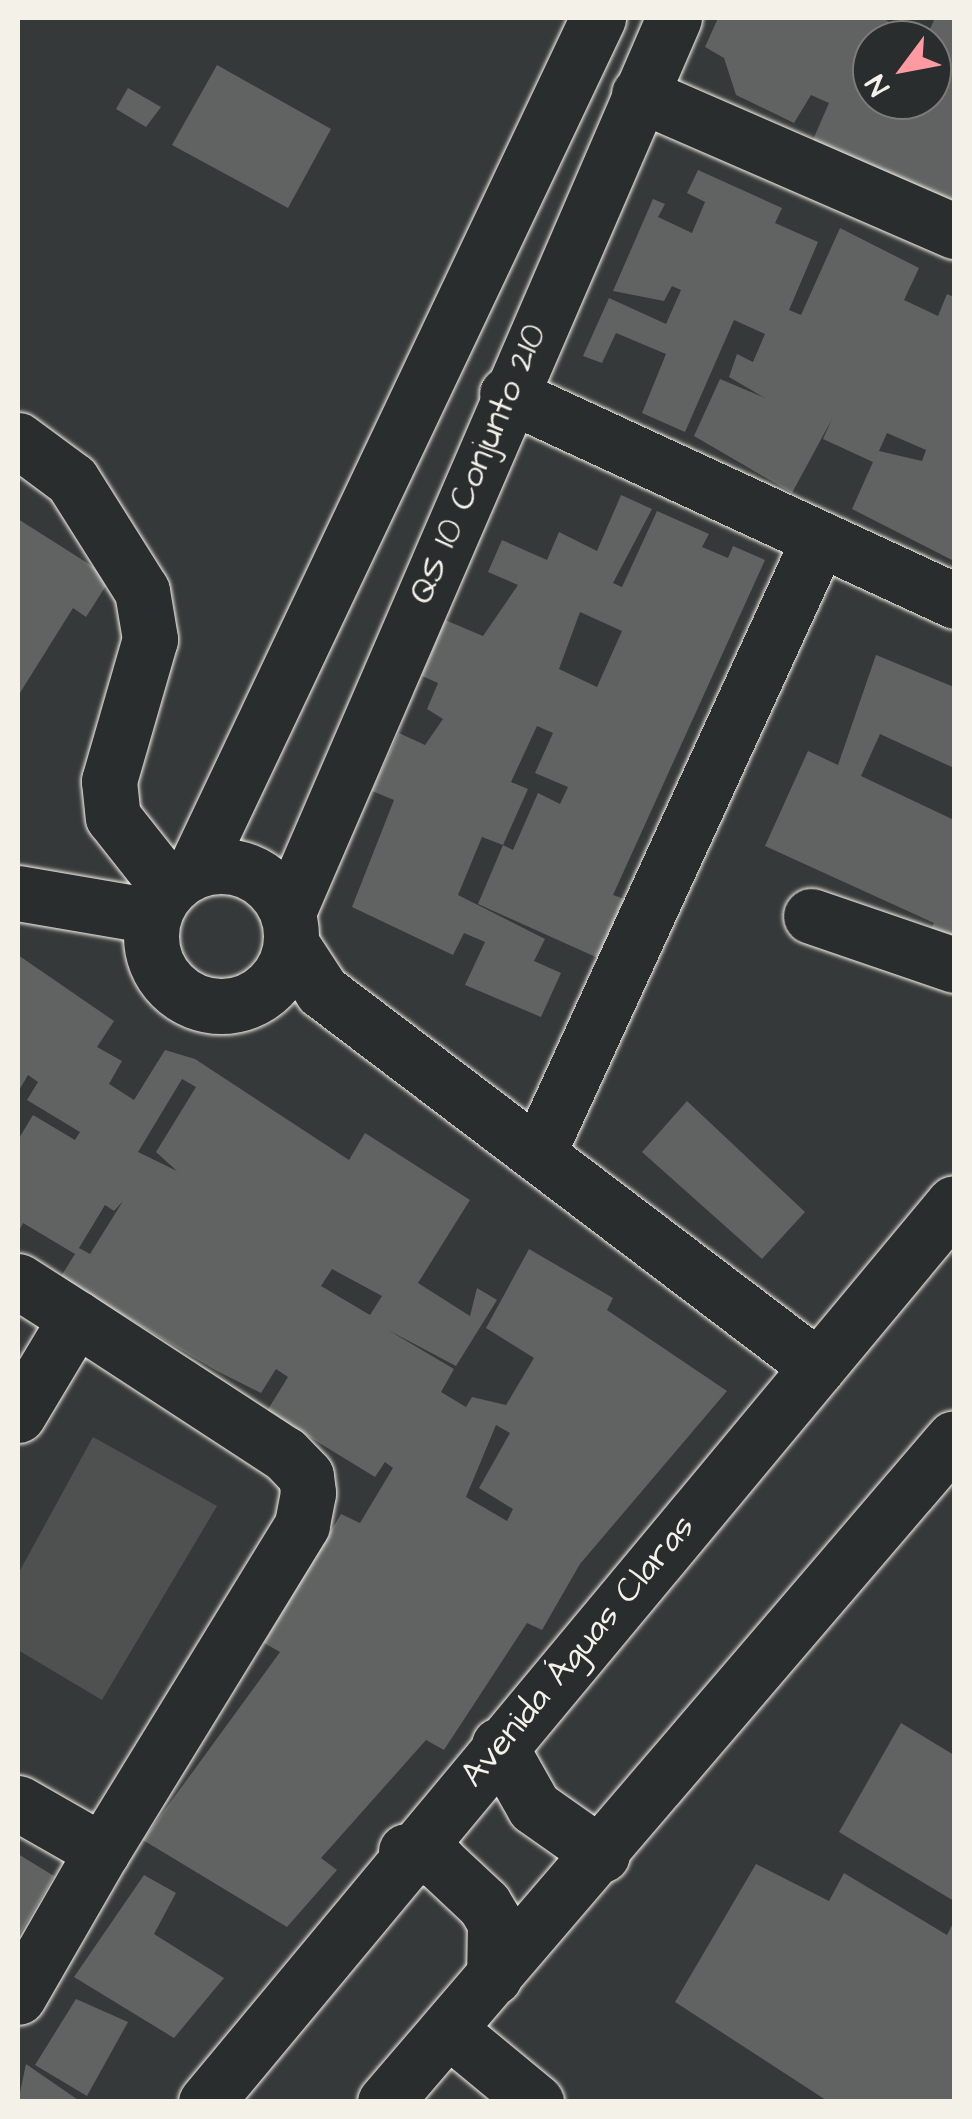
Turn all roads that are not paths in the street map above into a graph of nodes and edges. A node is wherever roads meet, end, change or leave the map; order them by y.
1 (598, 18) edge
2 (674, 18) edge
3 (639, 94) junction
4 (954, 231) edge
5 (507, 394) junction
6 (18, 440) edge
7 (818, 538) junction
8 (954, 602) edge
9 (172, 891) junction
10 (18, 892) edge
11 (810, 916) dead end
12 (290, 928) junction
13 (954, 965) edge
14 (254, 999) junction
15 (365, 1024) junction
16 (540, 1152) junction
17 (954, 1203) edge
18 (18, 1282) edge
19 (76, 1318) junction
20 (818, 1367) junction
21 (18, 1415) edge
22 (954, 1438) edge
23 (498, 1745) junction
24 (18, 1803) edge
25 (102, 1851) junction
26 (406, 1852) junction
27 (602, 1855) junction
28 (494, 1977) junction
29 (18, 1998) edge
30 (449, 2030) junction
31 (206, 2102) edge
32 (384, 2102) edge
33 (536, 2102) edge

1 - 9 street
2 - 3 street, QS 10 Conjunto 210
3 - 4 street
3 - 5 street, QS 10 Conjunto 210
5 - 7 street
5 - 12 street, QS 10 Conjunto 210
6 - 9 street
7 - 8 street
7 - 16 street
9 - 10 street
9 - 12 street
9 - 14 street
11 - 13 street
12 - 14 street
12 - 15 street
14 - 15 street
15 - 16 street
16 - 20 street
17 - 20 street, Avenida Águas Claras
18 - 19 street
19 - 21 street
19 - 25 street
20 - 23 street, Avenida Águas Claras
22 - 27 street
23 - 26 street, Avenida Águas Claras
23 - 27 street
24 - 25 street
25 - 29 street
26 - 28 street
26 - 31 street, Avenida Águas Claras
27 - 28 street
28 - 30 street
30 - 32 street
30 - 33 street

